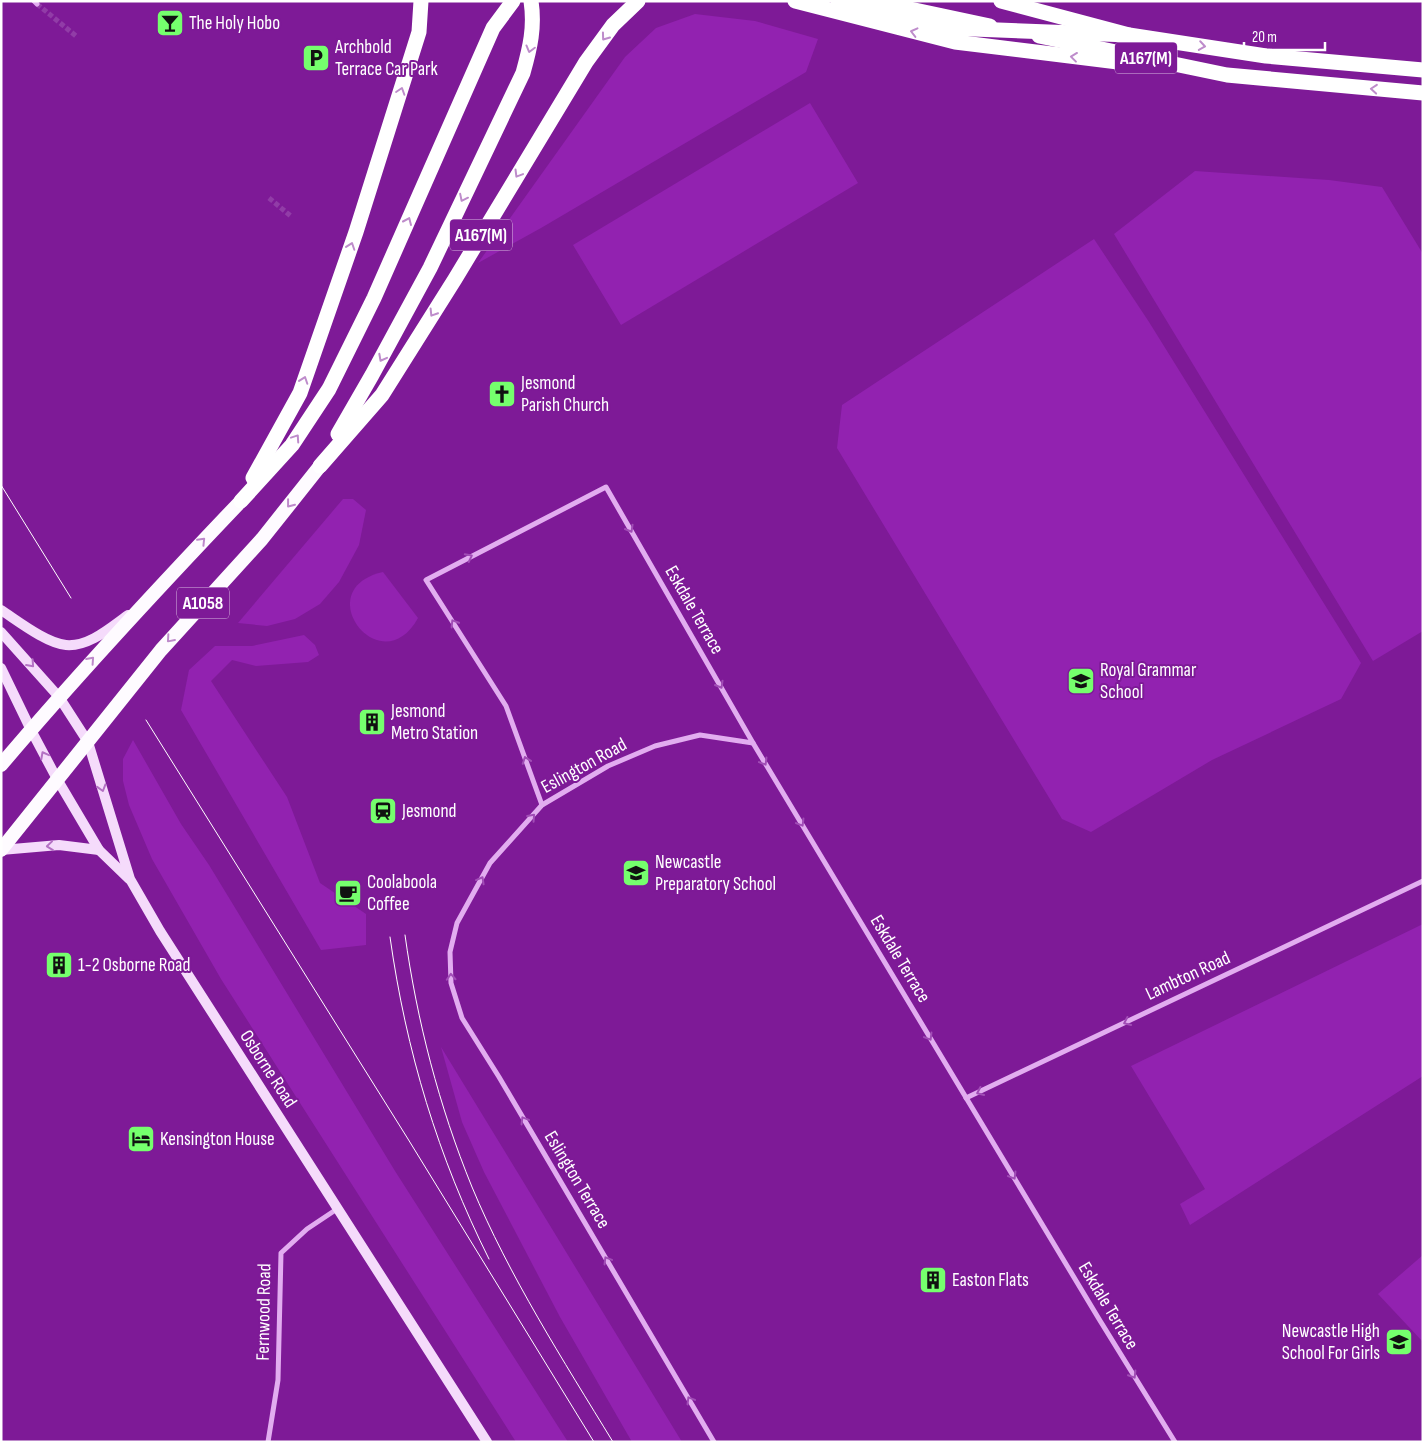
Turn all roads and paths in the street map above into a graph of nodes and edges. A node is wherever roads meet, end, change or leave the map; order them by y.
1 (420, 1) edge
2 (513, 1) edge
3 (531, 1) edge
4 (638, 1) edge
5 (795, 1) edge
6 (838, 1) edge
7 (872, 1) edge
8 (1001, 1) edge
9 (1129, 35) junction
10 (1423, 70) edge
11 (1226, 75) junction
12 (1423, 93) edge
13 (320, 466) junction
14 (241, 501) junction
15 (138, 609) junction
16 (1, 610) edge
17 (1, 632) edge
18 (1, 668) edge
19 (59, 697) junction
20 (31, 730) junction
21 (88, 742) junction
22 (753, 743) junction
23 (1, 765) edge
24 (57, 779) junction
25 (542, 805) junction
26 (1, 850) edge
27 (99, 850) junction
28 (130, 879) junction
29 (1423, 881) edge
30 (457, 923) joint
31 (966, 1098) junction
32 (337, 1209) junction
33 (268, 1442) edge
34 (487, 1442) edge
35 (714, 1442) edge
36 (1174, 1442) edge

14 -> 1 highway
14 -> 2 highway
3 -> 13 highway, A167(M)
4 -> 13 highway, A167(M)
11 -> 5 highway, A167(M)
6 - 9 highway, A167(M), bridge
7 - 11 highway, A167(M)
8 - 9 highway, A167(M), bridge
9 -> 10 highway, A167(M)
12 -> 11 highway, A167(M)
13 -> 21 highway, A1058
15 -> 14 highway, A1058
15 - 16 main road
19 -> 15 highway, A1058
17 -> 19 main road, Osborne Road
18 - 20 main road
19 - 20 highway, A1058
19 - 21 main road, Osborne Road
20 - 23 highway, A1058
24 -> 20 main road
21 - 24 highway, A1058
21 -> 28 main road, Osborne Road
22 - 25 street, Eslington Road
25 -> 22 street, Eskdale Terrace
22 -> 31 street, Eskdale Terrace
24 - 26 highway, A1058
24 - 27 main road
30 -> 25 street, Eslington Road
27 -> 26 main road
27 - 28 main road
28 - 32 main road, Osborne Road
29 -> 31 street, Lambton Road
35 -> 30 street, Eslington Terrace
31 -> 36 street, Eskdale Terrace
32 - 33 street, Fernwood Road
32 - 34 main road, Osborne Road

